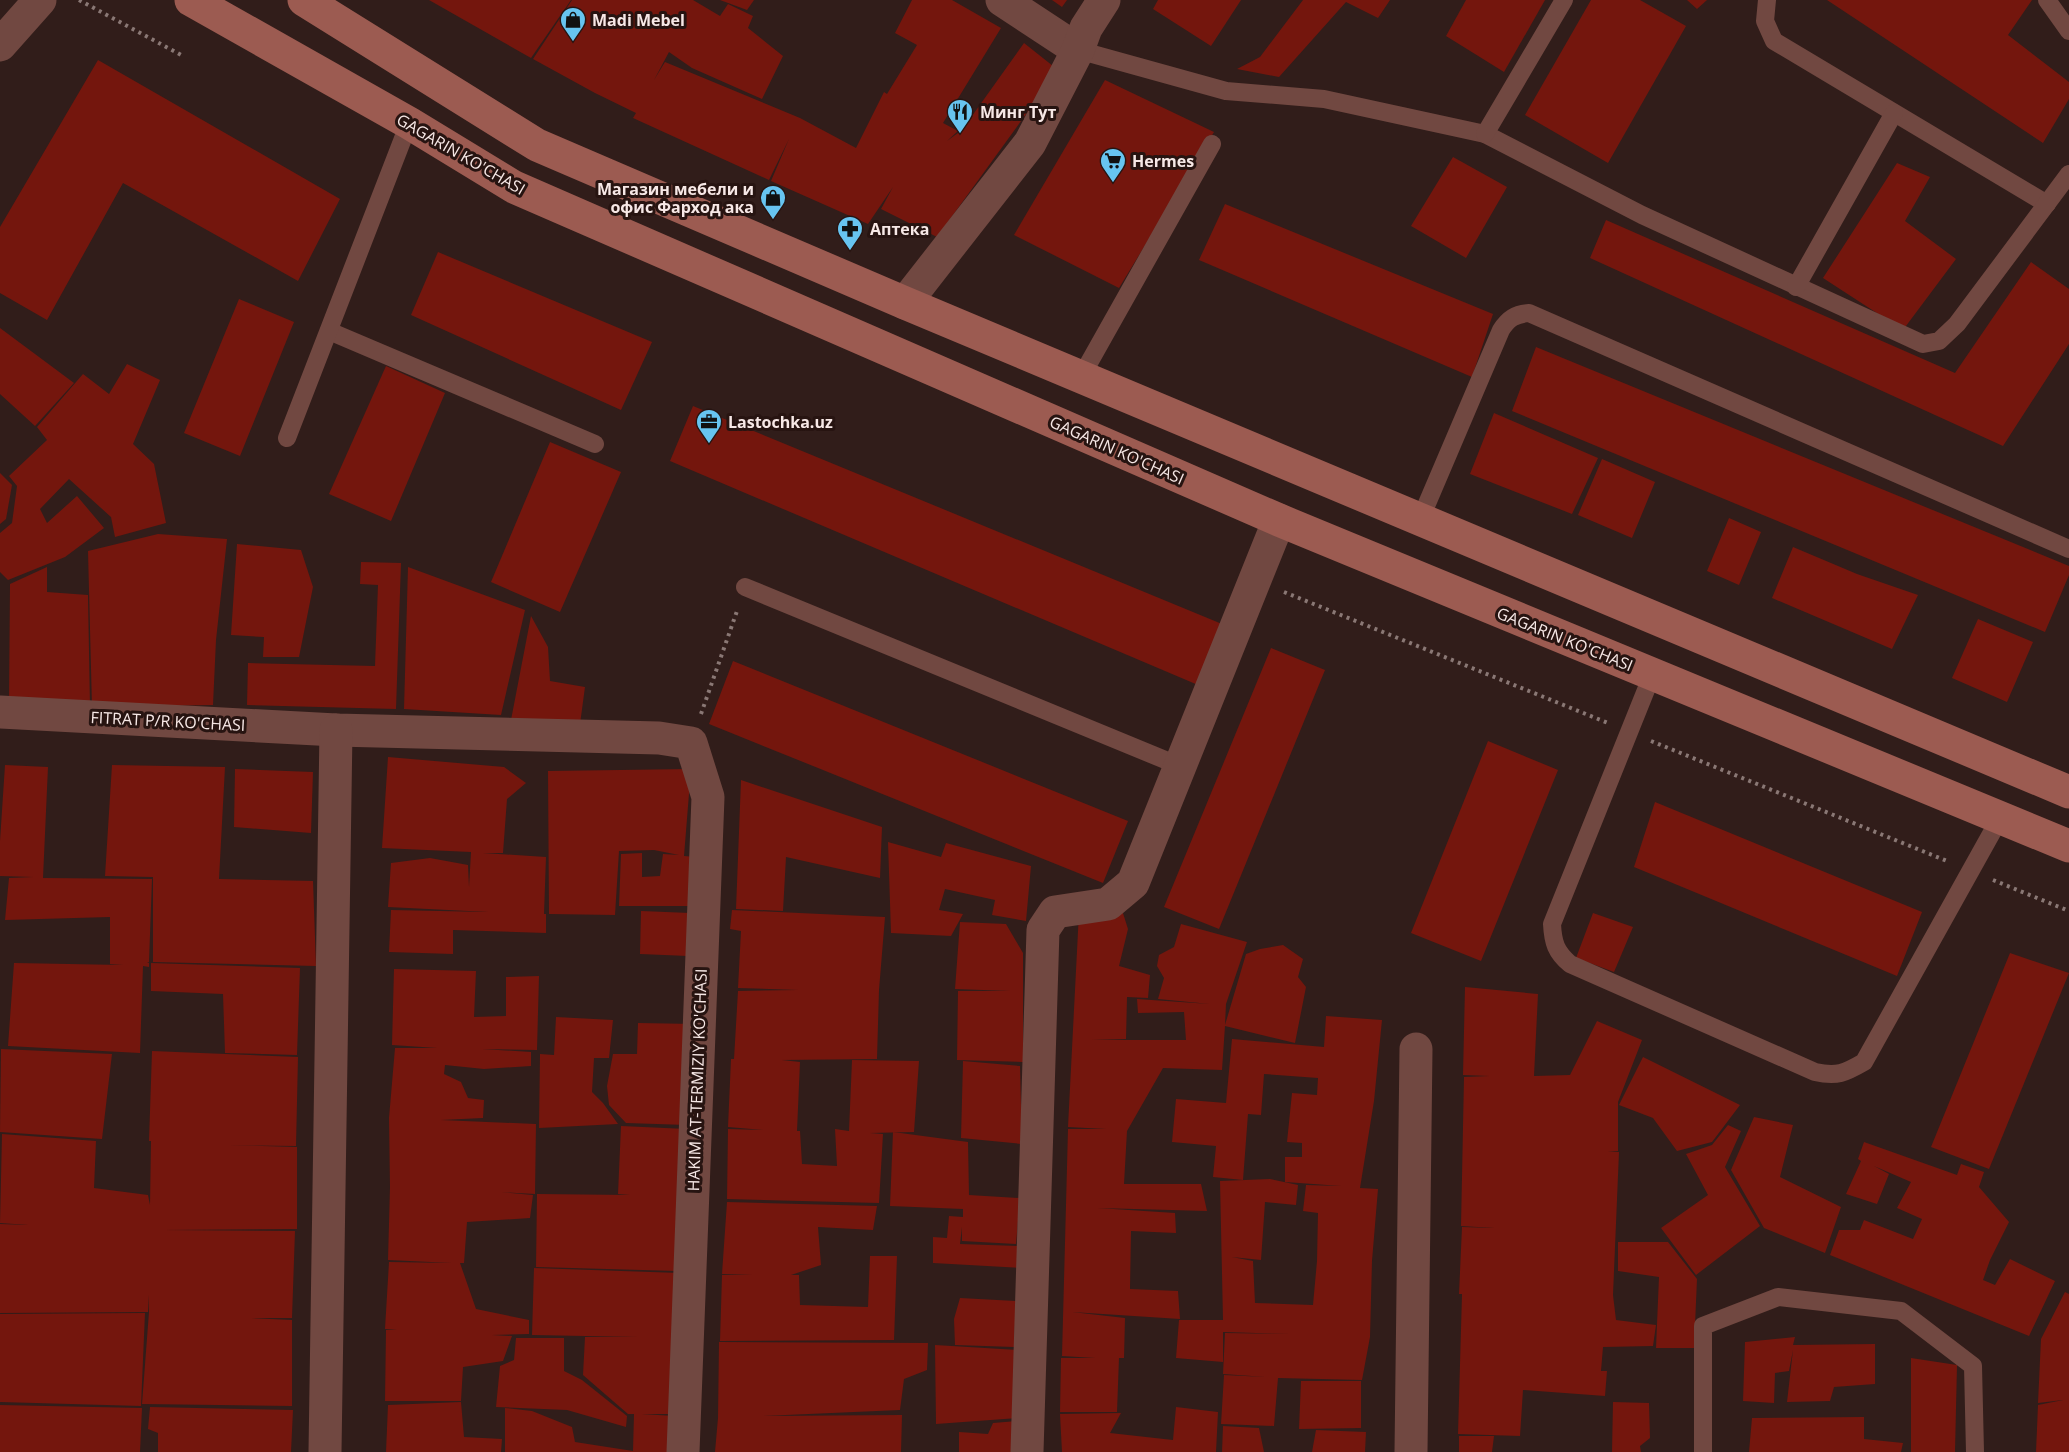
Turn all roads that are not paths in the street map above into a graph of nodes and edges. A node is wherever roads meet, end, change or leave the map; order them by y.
1 (40, 0) edge
2 (191, 0) edge
3 (304, 0) edge
4 (1002, 0) edge
5 (1104, 0) edge
6 (1564, 0) edge
7 (1767, 0) edge
8 (2047, 0) edge
9 (2069, 31) edge
10 (0, 45) edge
11 (1078, 50) junction
12 (1894, 113) junction
13 (409, 123) junction
14 (1485, 134) junction
15 (1212, 144) dead end
16 (2069, 174) edge
17 (2047, 204) junction
18 (1796, 287) junction
19 (905, 303) junction
20 (329, 331) junction
21 (1081, 377) junction
22 (287, 438) dead end
23 (595, 444) dead end
24 (1279, 520) junction
25 (1420, 520) junction
26 (2069, 549) edge
27 (745, 587) road end
28 (1652, 675) junction
29 (0, 712) edge
30 (336, 730) junction
31 (691, 743) joint
32 (1180, 766) junction
33 (2069, 792) edge
34 (2000, 818) junction
35 (2069, 846) edge
36 (1416, 1048) dead end
37 (325, 1452) edge
38 (683, 1452) edge
39 (1027, 1452) edge
40 (1411, 1452) edge
41 (1703, 1452) edge
42 (1975, 1452) edge

1 - 10 street
2 - 13 main road, GAGARIN KO'CHASI
3 - 19 main road
4 - 11 street
5 - 11 street
6 - 14 lane
7 - 12 lane
8 - 9 lane
11 - 14 lane
11 - 19 street
12 - 17 lane
12 - 18 lane
13 - 20 lane
13 - 24 main road, GAGARIN KO'CHASI
14 - 18 lane
15 - 21 lane
16 - 17 lane
17 - 18 lane
19 - 21 main road
20 - 22 lane
20 - 23 lane
21 - 25 main road
24 - 28 main road, GAGARIN KO'CHASI
24 - 32 street
25 - 26 lane
25 - 33 main road
27 - 32 lane
28 - 34 main road, GAGARIN KO'CHASI
28 - 34 lane
29 - 30 street, FITRAT P/R KO'CHASI
30 - 31 street, FITRAT P/R KO'CHASI
30 - 37 street
31 - 38 street, HAKIM AT-TERMIZIY KO'CHASI
32 - 39 street
34 - 35 main road, GAGARIN KO'CHASI
36 - 40 street
41 - 42 lane

